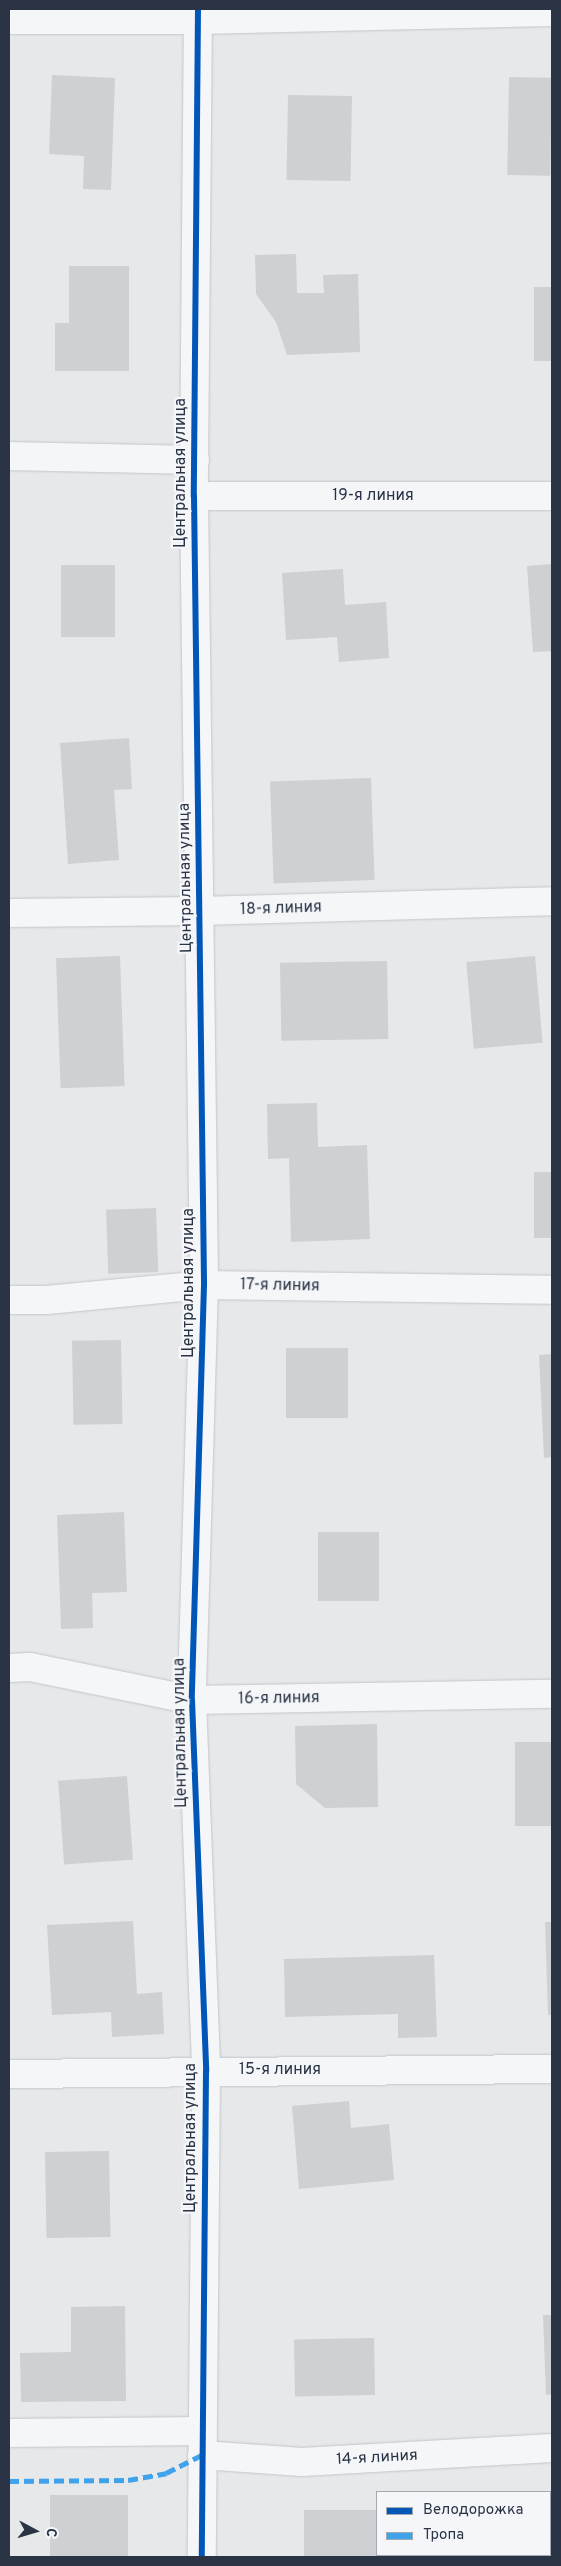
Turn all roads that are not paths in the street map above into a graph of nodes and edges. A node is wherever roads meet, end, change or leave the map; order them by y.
1 (552, 12) edge
2 (198, 14) edge
3 (9, 20) edge
4 (9, 456) edge
5 (195, 460) junction
6 (194, 496) junction
7 (552, 496) edge
8 (552, 901) edge
9 (200, 911) junction
10 (9, 913) edge
11 (204, 1284) junction
12 (552, 1290) edge
13 (9, 1300) edge
14 (9, 1668) edge
15 (552, 1694) edge
16 (192, 1700) junction
17 (552, 2069) edge
18 (206, 2070) junction
19 (9, 2074) edge
20 (9, 2433) edge
21 (202, 2443) junction
22 (552, 2448) edge
23 (202, 2557) edge

1 - 2 street
2 - 3 street
2 - 5 street, Центральная улица
4 - 5 street
5 - 6 street, Центральная улица
6 - 7 street, 19-я линия
6 - 9 street, Центральная улица
8 - 9 street, 18-я линия
9 - 10 street, 18-я линия
9 - 11 street, Центральная улица
11 - 12 street, 17-я линия
11 - 13 street, 17-я линия
11 - 16 street, Центральная улица
14 - 16 street, 16-я линия
15 - 16 street, 16-я линия
16 - 18 street, Центральная улица
17 - 18 street, 15-я линия
18 - 19 street, 15-я линия
18 - 21 street, Центральная улица
20 - 21 street, 14-я линия
21 - 22 street, 14-я линия
21 - 23 street, Центральная улица

